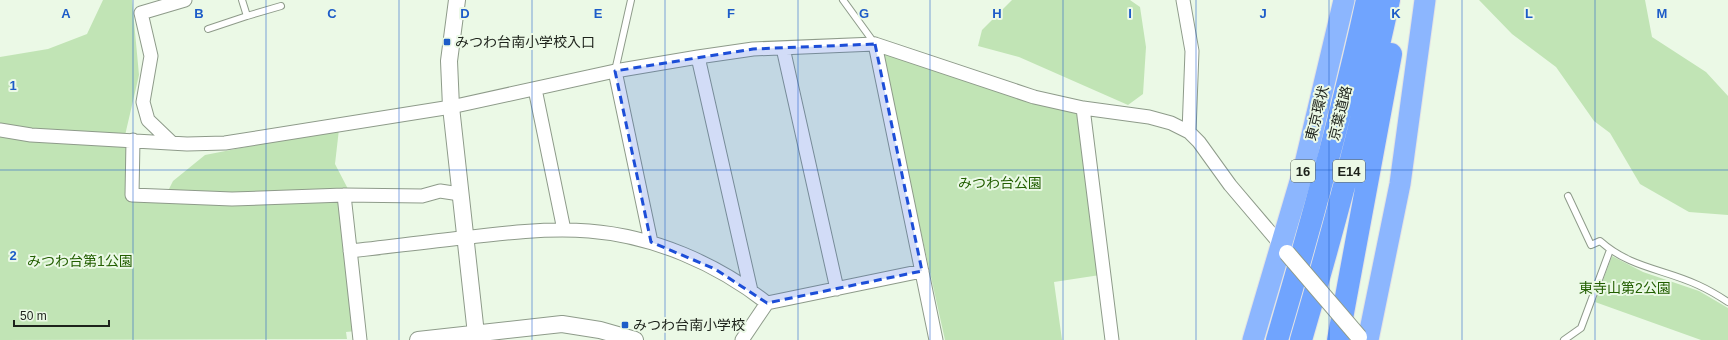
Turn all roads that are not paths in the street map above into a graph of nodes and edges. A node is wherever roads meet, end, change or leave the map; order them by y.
1 (185, 0) edge
2 (242, 0) edge
3 (457, 0) edge
4 (631, 0) edge
5 (843, 0) edge
6 (1182, 0) edge
7 (1344, 0) edge
8 (1367, 0) edge
9 (1389, 0) edge
10 (1399, 0) edge
11 (1425, 0) edge
12 (281, 6) dead end
13 (247, 16) junction
14 (208, 29) dead end
15 (875, 44) junction
16 (783, 48) junction
17 (698, 57) junction
18 (615, 71) junction
19 (535, 89) junction
20 (451, 107) junction
21 (1083, 108) junction
22 (0, 130) edge
23 (1189, 132) junction
24 (133, 140) junction
25 (172, 143) junction
26 (460, 194) junction
27 (344, 195) junction
28 (1568, 196) dead end
29 (564, 230) junction
30 (465, 238) junction
31 (651, 242) junction
32 (1284, 249) junction
33 (1610, 250) junction
34 (350, 251) junction
35 (1353, 266) junction
36 (922, 271) junction
37 (837, 289) junction
38 (751, 291) junction
39 (1728, 302) edge
40 (766, 303) junction
41 (600, 335) edge
42 (477, 337) edge
43 (1356, 339) edge
44 (360, 340) edge
45 (418, 340) edge
46 (635, 340) edge
47 (742, 340) edge
48 (936, 340) edge
49 (1112, 340) edge
50 (1253, 340) edge
51 (1277, 340) edge
52 (1301, 340) edge
53 (1327, 340) edge
54 (1564, 340) edge

1 - 25 street
2 - 13 lane
3 - 20 street
4 - 18 lane
5 - 15 lane
6 - 23 street
7 - 32 highway, 東京環状 / 16
8 - 51 highway, 京葉道路 / E14
9 - 52 highway, 京葉道路 / E14
10 - 35 highway
11 - 43 highway
12 - 13 lane
13 - 14 lane
15 - 16 street
15 - 21 street
15 - 36 street
16 - 17 street
16 - 37 street
17 - 18 street
17 - 38 street
18 - 19 street
18 - 31 street
19 - 20 street
19 - 29 street
20 - 25 street
20 - 26 street
21 - 23 street
21 - 49 street
22 - 24 street
23 - 32 street
24 - 25 street
24 - 27 street
26 - 27 street
26 - 30 street
27 - 34 street
28 - 33 lane
29 - 30 street
29 - 31 street
30 - 34 street
30 - 42 street
31 - 38 street
32 - 43 street, bridge
32 - 50 highway, 東京環状 / 16
33 - 39 lane
33 - 54 lane
34 - 44 street
35 - 43 highway
35 - 53 highway
36 - 37 street
36 - 48 street
37 - 40 street
38 - 40 street
40 - 47 street
41 - 42 street
41 - 46 street
42 - 45 street

